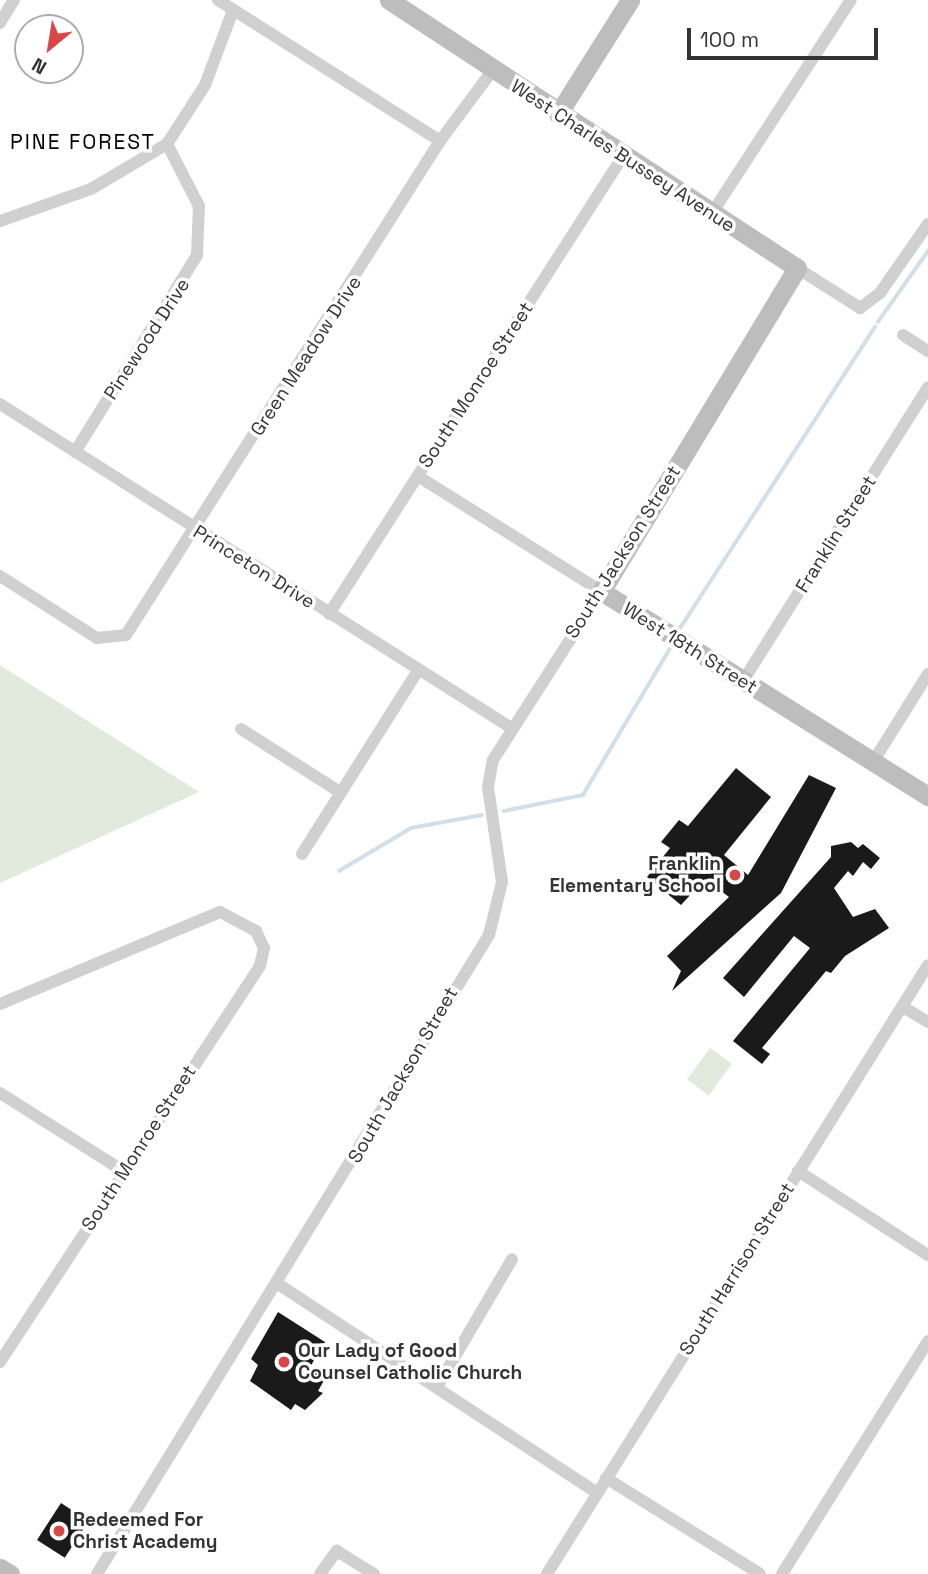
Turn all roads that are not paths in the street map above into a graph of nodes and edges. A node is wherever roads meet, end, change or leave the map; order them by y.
1 (14, 0) edge
2 (218, 0) edge
3 (630, 0) edge
4 (851, 0) edge
5 (392, 1) edge
6 (233, 10) junction
7 (0, 23) edge
8 (492, 71) junction
9 (558, 114) junction
10 (440, 141) junction
11 (167, 144) junction
12 (623, 156) junction
13 (712, 214) junction
14 (0, 221) edge
15 (928, 224) edge
16 (797, 268) junction
17 (903, 335) dead end
18 (928, 351) edge
19 (928, 387) edge
20 (0, 404) edge
21 (75, 452) junction
22 (418, 475) junction
23 (195, 530) junction
24 (0, 576) edge
25 (601, 591) junction
26 (329, 614) junction
27 (417, 672) junction
28 (928, 674) edge
29 (743, 681) junction
30 (510, 727) junction
31 (241, 729) dead end
32 (873, 762) junction
33 (341, 792) junction
34 (928, 796) edge
35 (302, 854) dead end
36 (928, 965) edge
37 (0, 1004) edge
38 (903, 1007) junction
39 (928, 1022) edge
40 (0, 1093) edge
41 (798, 1171) junction
42 (125, 1172) junction
43 (928, 1255) edge
44 (512, 1259) dead end
45 (278, 1284) junction
46 (928, 1341) edge
47 (4, 1346) edge
48 (0, 1362) edge
49 (437, 1387) junction
50 (606, 1478) junction
51 (597, 1493) junction
52 (97, 1574) edge
53 (320, 1574) edge
54 (374, 1574) edge
55 (547, 1574) edge
56 (760, 1574) edge
57 (782, 1574) edge

1 - 7 street
2 - 6 street
3 - 9 street
4 - 13 street
5 - 8 street, West Charles Bussey Avenue
6 - 10 street
6 - 11 street
8 - 9 street, West Charles Bussey Avenue
8 - 10 street, Green Meadow Drive
9 - 12 street, West Charles Bussey Avenue
10 - 23 street, Green Meadow Drive
11 - 14 street
11 - 21 street, Pinewood Drive
12 - 13 street, West Charles Bussey Avenue
12 - 22 street, South Monroe Street
13 - 16 street, West Charles Bussey Avenue
15 - 16 street, West Charles Bussey Avenue
16 - 25 street, South Jackson Street
17 - 18 street
19 - 29 street, Franklin Street
20 - 21 street, Princeton Drive
21 - 23 street, Princeton Drive
22 - 25 street, West 18th Street
22 - 26 street, South Monroe Street
23 - 24 street, Green Meadow Drive
23 - 26 street, Princeton Drive
25 - 29 street, West 18th Street
25 - 30 street, South Jackson Street
26 - 27 street, Princeton Drive
27 - 30 street, Princeton Drive
27 - 33 street
28 - 32 street
29 - 32 street, West 18th Street
30 - 45 street, South Jackson Street
31 - 33 street
32 - 34 street, West 18th Street
33 - 35 street
36 - 38 street, South Harrison Street
37 - 42 street, South Monroe Street
38 - 39 street
38 - 41 street, South Harrison Street
40 - 42 street
41 - 43 street
41 - 50 street, South Harrison Street
42 - 47 street, South Monroe Street
44 - 49 street
45 - 49 street
45 - 52 street, South Jackson Street
46 - 57 street
47 - 48 street, South Monroe Street
49 - 51 street
50 - 51 street, South Harrison Street
50 - 56 street
51 - 55 street, South Harrison Street
53 - 54 street

